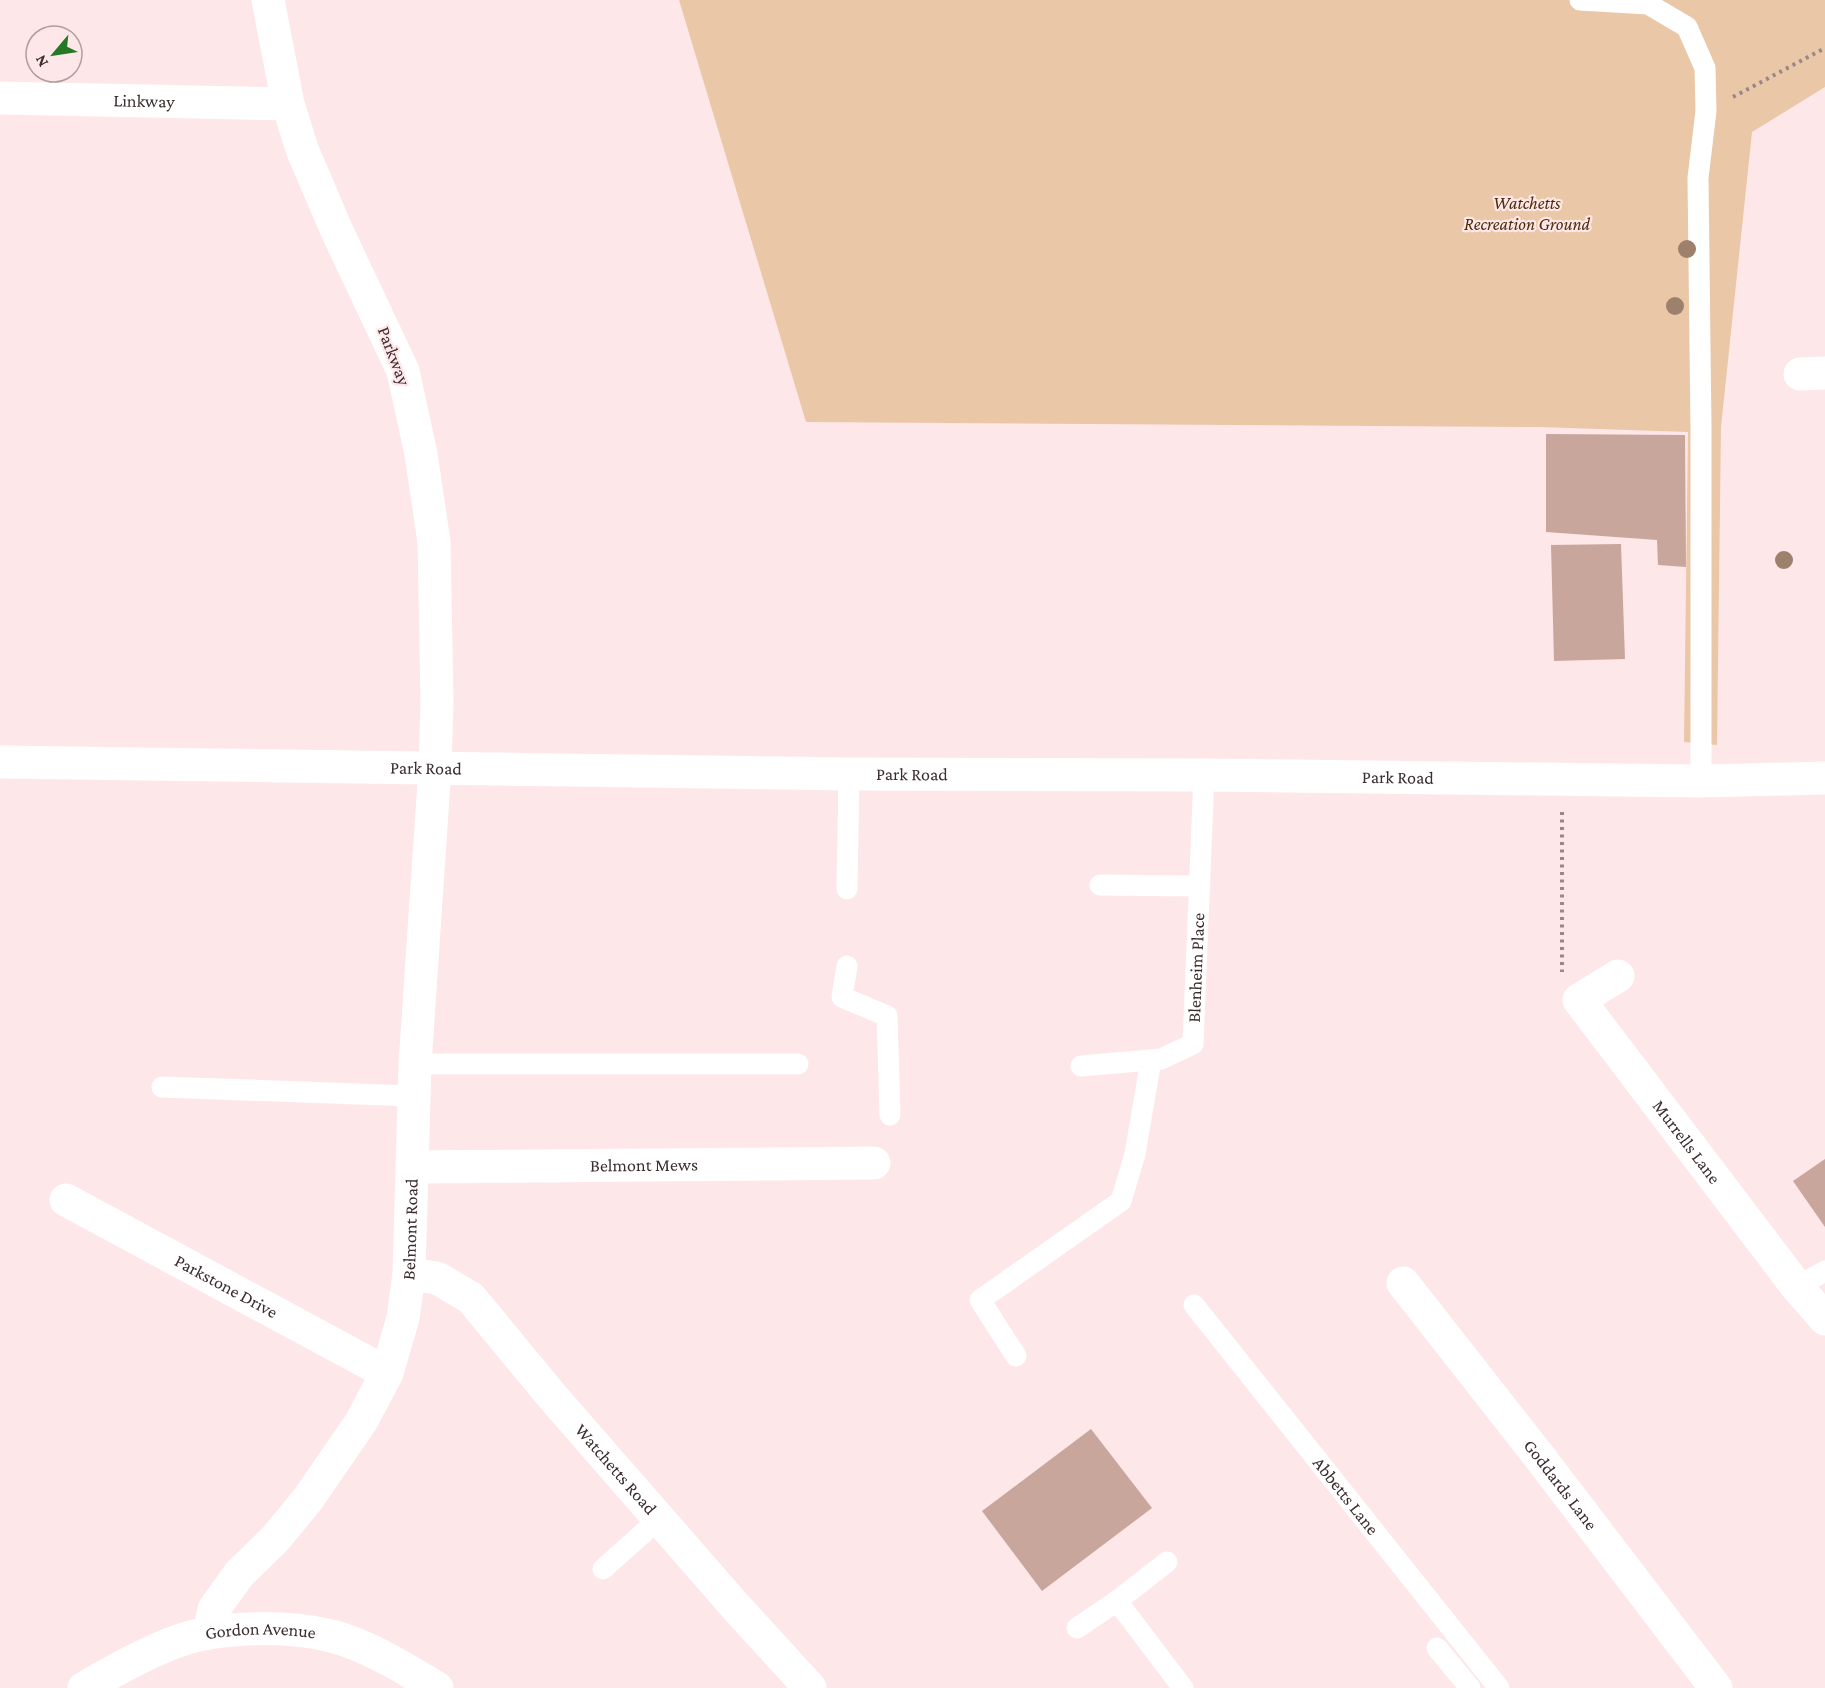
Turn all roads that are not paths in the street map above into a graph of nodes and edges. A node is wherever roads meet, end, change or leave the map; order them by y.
1 (268, 0) edge
2 (1580, 0) edge
3 (0, 98) edge
4 (288, 104) junction
5 (0, 762) edge
6 (435, 767) junction
7 (1701, 767) junction
8 (849, 774) junction
9 (1204, 775) junction
10 (1825, 778) edge
11 (1100, 885) dead end
12 (1200, 886) junction
13 (847, 890) dead end
14 (847, 966) dead end
15 (1618, 976) dead end
16 (1152, 1060) junction
17 (798, 1064) dead end
18 (1081, 1066) dead end
19 (414, 1080) junction
20 (162, 1087) dead end
21 (890, 1115) dead end
22 (874, 1163) dead end
23 (413, 1167) junction
24 (66, 1200) dead end
25 (1825, 1271) edge
26 (408, 1274) junction
27 (1403, 1283) dead end
28 (1797, 1287) junction
29 (1194, 1305) dead end
30 (1825, 1320) edge
31 (1016, 1356) dead end
32 (387, 1372) junction
33 (659, 1519) junction
34 (1167, 1562) dead end
35 (603, 1569) dead end
36 (1117, 1601) junction
37 (1077, 1628) dead end
38 (209, 1632) junction
39 (1437, 1648) dead end
40 (84, 1688) edge
41 (437, 1688) edge
42 (810, 1688) edge
43 (1183, 1688) edge
44 (1470, 1688) edge
45 (1499, 1688) edge
46 (1716, 1688) edge

1 - 4 street, Parkway
2 - 7 lane
3 - 4 street, Linkway
4 - 6 street, Parkway
5 - 6 street, Park Road
6 - 8 street, Park Road
6 - 19 street, Belmont Road
7 - 9 street, Park Road
7 - 10 street, Park Road
8 - 9 street, Park Road
8 - 13 lane
9 - 12 lane, Blenheim Place
11 - 12 lane
12 - 16 lane, Blenheim Place
14 - 21 lane
15 - 28 street, Murrells Lane
16 - 18 lane, Blenheim Place
16 - 31 lane
17 - 19 lane
19 - 20 lane
19 - 23 street, Belmont Road
22 - 23 street, Belmont Mews
23 - 26 street, Belmont Road
24 - 32 street, Parkstone Drive
25 - 28 lane
26 - 32 street, Belmont Road
26 - 33 street, Watchetts Road
27 - 46 street, Goddards Lane
28 - 30 street, Murrells Lane
29 - 45 lane, Abbetts Lane
32 - 38 street, Belmont Road
33 - 35 lane
33 - 42 street, Watchetts Road
34 - 36 lane
36 - 37 lane
36 - 43 lane
38 - 40 street, Gordon Avenue
38 - 41 street, Gordon Avenue
39 - 44 lane

